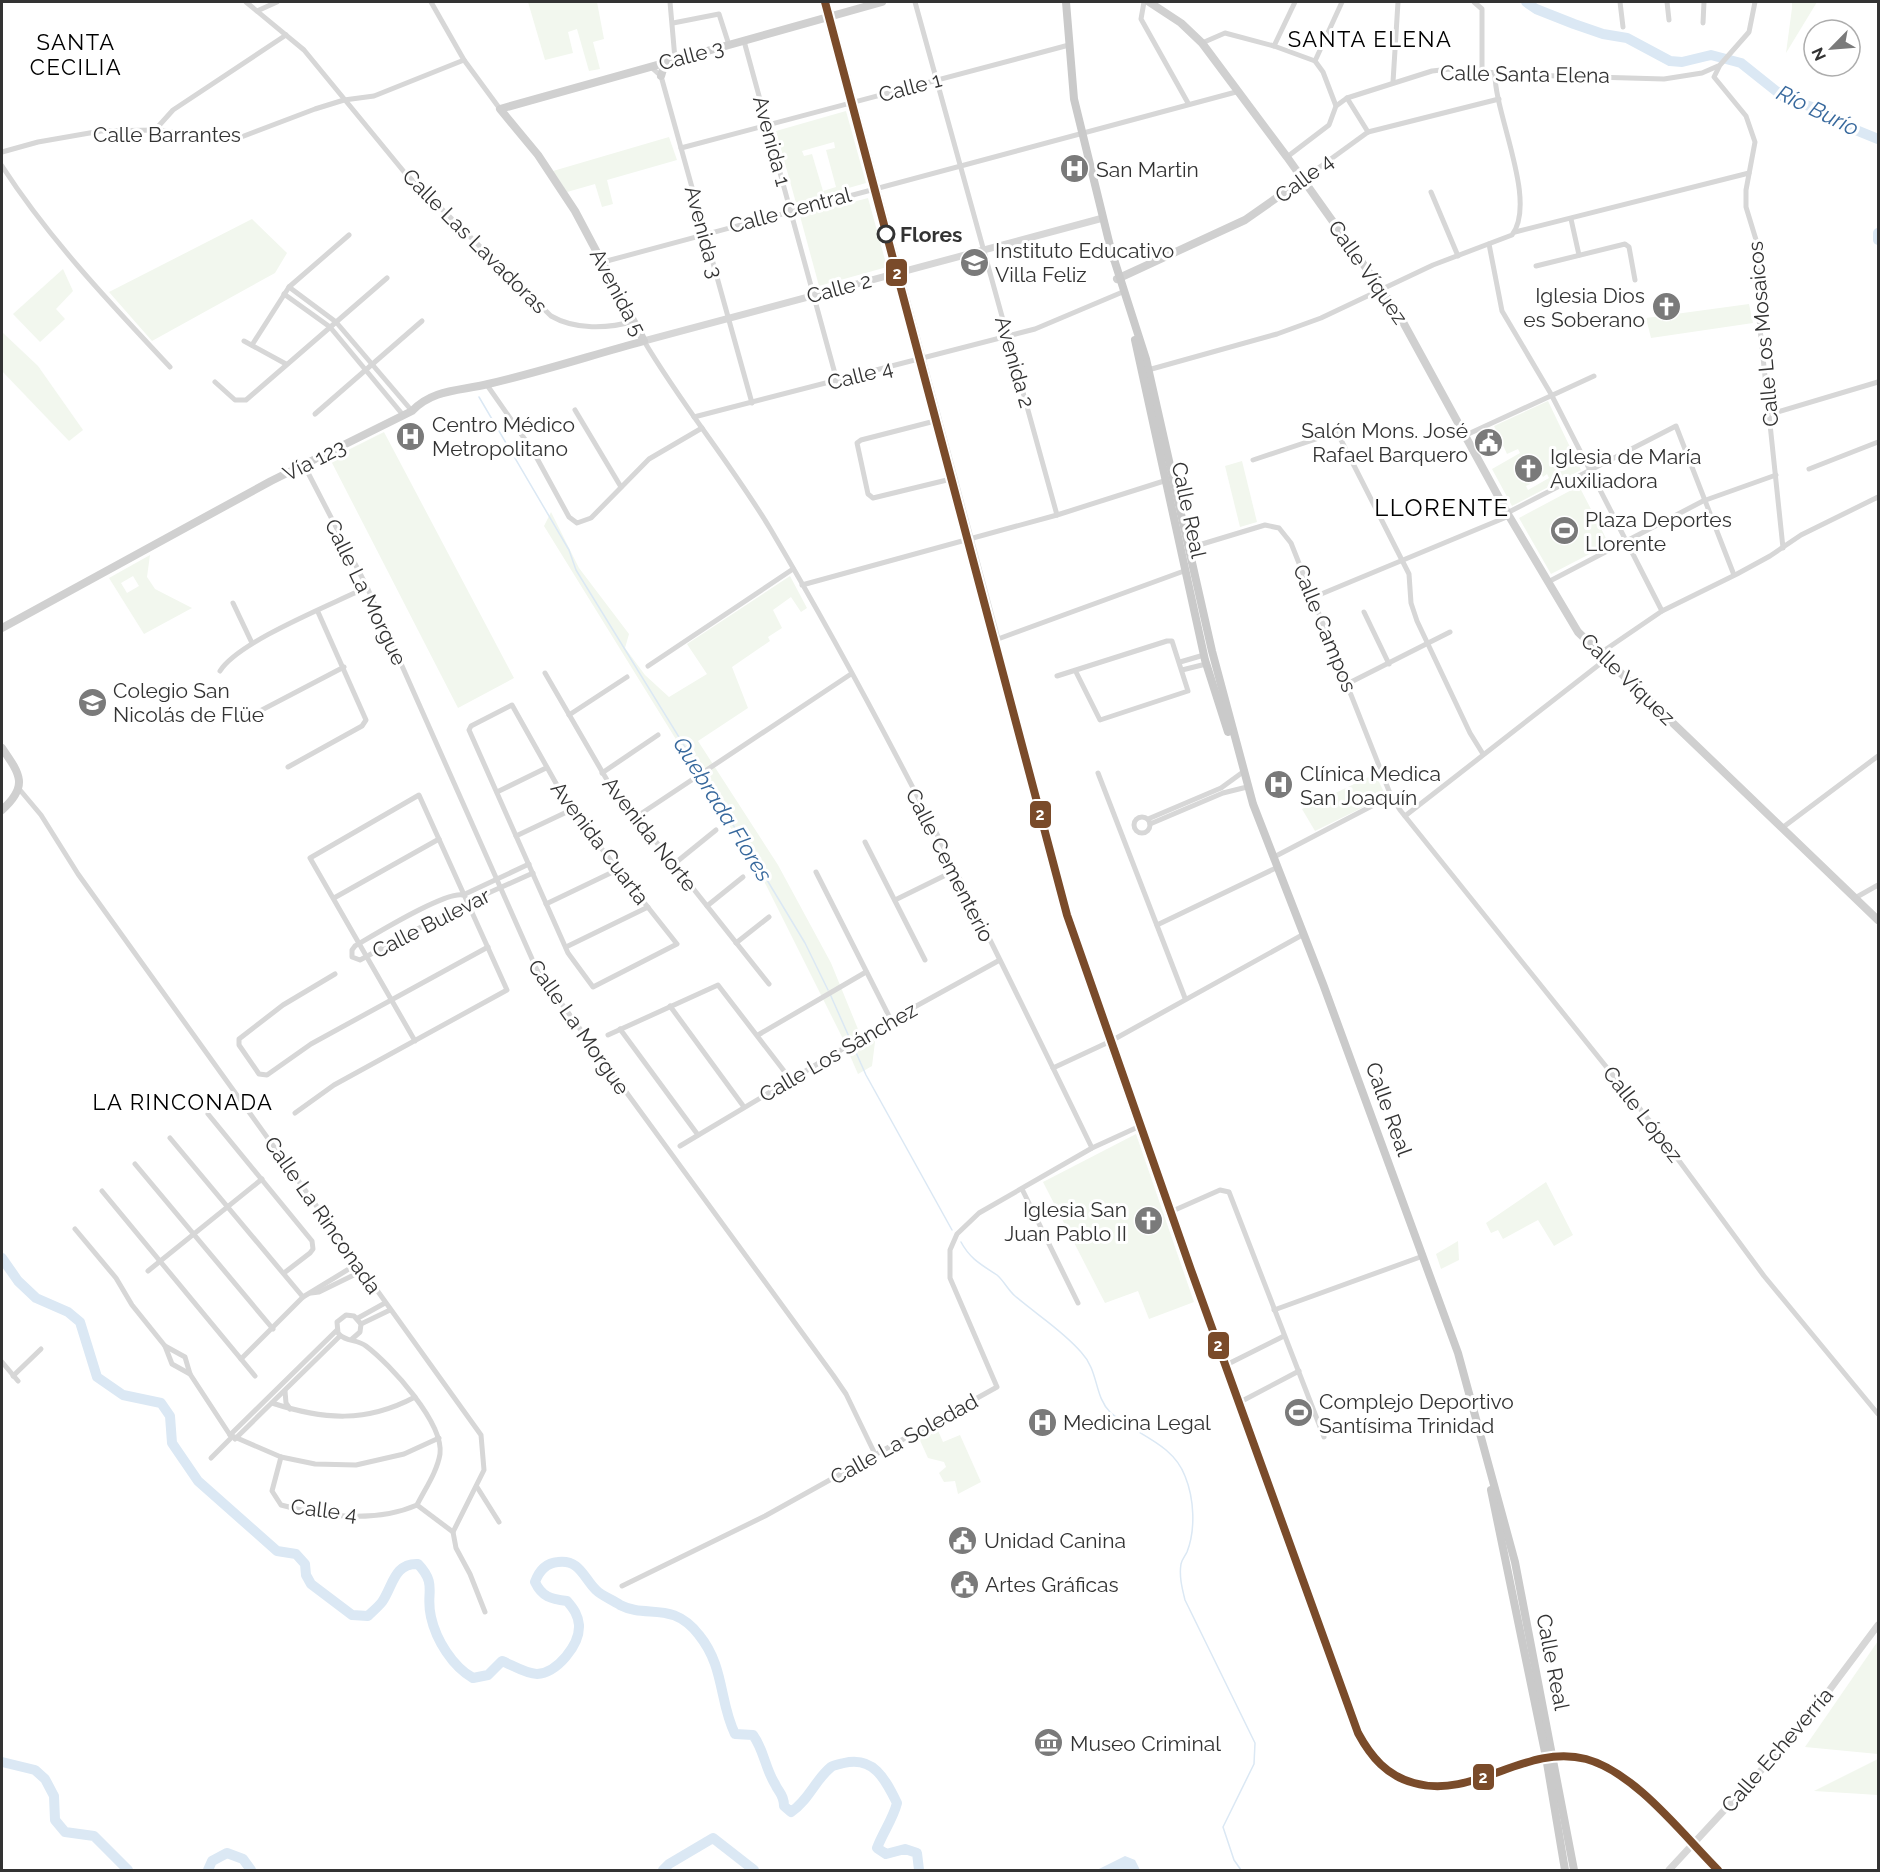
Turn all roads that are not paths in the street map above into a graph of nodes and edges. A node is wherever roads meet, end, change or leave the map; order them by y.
1 (246, 2) edge
2 (277, 2) edge
3 (431, 2) edge
4 (670, 2) edge
5 (822, 2) edge
6 (828, 2) edge
7 (882, 2) edge
8 (915, 2) edge
9 (1066, 2) edge
10 (1144, 2) edge
11 (1149, 2) edge
12 (1295, 2) edge
13 (1342, 2) edge
14 (1398, 2) edge
15 (1474, 2) edge
16 (1620, 2) edge
17 (1667, 2) edge
18 (1704, 2) edge
19 (1755, 2) edge
20 (257, 11) junction
21 (829, 16) junction
22 (1669, 20) dead end
23 (672, 22) junction
24 (1702, 23) dead end
25 (1623, 27) dead end
26 (286, 35) junction
27 (744, 41) junction
28 (1202, 44) junction
29 (729, 45) junction
30 (1069, 45) junction
31 (1274, 46) junction
32 (464, 60) junction
33 (673, 60) junction
34 (1315, 61) junction
35 (1720, 65) junction
36 (649, 67) junction
37 (1482, 71) junction
38 (1495, 73) junction
39 (1702, 73) junction
40 (661, 76) junction
41 (936, 79) junction
42 (1716, 81) junction
43 (1393, 82) junction
44 (1236, 92) junction
45 (1347, 98) junction
46 (1499, 99) junction
47 (344, 100) junction
48 (852, 102) junction
49 (1188, 103) junction
50 (1336, 106) junction
51 (500, 109) junction
52 (768, 125) junction
53 (155, 130) junction
54 (1368, 132) junction
55 (1082, 133) junction
56 (681, 148) junction
57 (2, 152) edge
58 (1287, 157) junction
59 (960, 165) junction
60 (2, 166) edge
61 (1749, 173) junction
62 (1302, 180) junction
63 (875, 187) junction
64 (1431, 192) dead end
65 (791, 209) junction
66 (1103, 218) junction
67 (1570, 219) junction
68 (1515, 232) junction
69 (705, 234) junction
70 (350, 235) dead end
71 (1489, 244) junction
72 (984, 250) junction
73 (1579, 255) junction
74 (1458, 256) junction
75 (603, 262) junction
76 (1536, 266) dead end
77 (897, 272) junction
78 (387, 278) dead end
79 (1120, 278) junction
80 (1635, 280) dead end
81 (289, 287) junction
82 (1124, 291) junction
83 (1382, 291) junction
84 (284, 294) junction
85 (814, 295) junction
86 (728, 318) junction
87 (336, 321) junction
88 (422, 321) dead end
89 (634, 321) junction
90 (330, 327) junction
91 (1007, 337) junction
92 (244, 341) dead end
93 (644, 341) junction
94 (252, 345) junction
95 (921, 360) junction
96 (373, 363) junction
97 (286, 364) junction
98 (170, 367) dead end
99 (366, 369) junction
100 (1146, 371) junction
101 (1594, 376) dead end
102 (837, 381) junction
103 (215, 382) dead end
104 (1878, 382) edge
105 (488, 385) junction
106 (1551, 394) junction
107 (752, 403) junction
108 (575, 410) dead end
109 (412, 411) junction
110 (315, 414) dead end
111 (1771, 414) junction
112 (403, 415) junction
113 (694, 417) junction
114 (937, 421) junction
115 (702, 428) junction
116 (1466, 435) junction
117 (1878, 441) edge
118 (1165, 443) junction
119 (1253, 460) dead end
120 (304, 465) junction
121 (1809, 468) dead end
122 (1590, 472) junction
123 (1776, 475) junction
124 (955, 478) junction
125 (948, 480) junction
126 (1164, 482) junction
127 (621, 487) junction
128 (1878, 497) edge
129 (1177, 501) junction
130 (1703, 501) junction
131 (1057, 515) junction
132 (1508, 515) junction
133 (1173, 516) junction
134 (968, 540) junction
135 (1628, 541) junction
136 (1188, 548) junction
137 (1783, 548) junction
138 (1401, 560) junction
139 (793, 568) junction
140 (1184, 571) junction
141 (1734, 576) junction
142 (1548, 582) junction
143 (802, 585) junction
144 (367, 587) junction
145 (1314, 597) junction
146 (233, 603) dead end
147 (1201, 603) junction
148 (1662, 611) junction
149 (318, 612) junction
150 (1364, 612) dead end
151 (2, 628) edge
152 (1450, 632) dead end
153 (998, 639) junction
154 (252, 643) junction
155 (1428, 645) junction
156 (1602, 657) junction
157 (1205, 659) junction
158 (1180, 662) junction
159 (1389, 664) junction
160 (648, 666) dead end
161 (344, 667) junction
162 (1075, 670) junction
163 (1182, 670) junction
164 (220, 671) dead end
165 (545, 673) dead end
166 (851, 674) junction
167 (627, 676) dead end
168 (1057, 676) dead end
169 (1347, 684) junction
170 (254, 714) dead end
171 (569, 715) junction
172 (658, 735) dead end
173 (2, 748) edge
174 (1483, 754) junction
175 (1878, 756) edge
176 (288, 767) dead end
177 (546, 768) junction
178 (1098, 772) dead end
179 (1243, 772) junction
180 (602, 773) junction
181 (1247, 787) junction
182 (20, 790) junction
183 (1222, 791) junction
184 (497, 792) junction
185 (1391, 796) junction
186 (2, 810) edge
187 (571, 810) junction
188 (1405, 816) junction
189 (636, 817) junction
190 (1149, 822) dead end
191 (1782, 828) junction
192 (716, 830) dead end
193 (516, 836) junction
194 (439, 839) junction
195 (865, 842) dead end
196 (1274, 856) junction
197 (529, 864) junction
198 (674, 864) junction
199 (1278, 867) junction
200 (619, 869) junction
201 (954, 870) junction
202 (816, 872) dead end
203 (533, 873) junction
204 (743, 877) dead end
205 (496, 880) junction
206 (1878, 885) edge
207 (500, 888) junction
208 (463, 895) junction
209 (334, 898) junction
210 (1855, 898) junction
211 (895, 900) junction
212 (466, 903) junction
213 (546, 904) junction
214 (707, 906) junction
215 (648, 908) junction
216 (769, 917) dead end
217 (1878, 920) edge
218 (1157, 925) junction
219 (1304, 934) junction
220 (360, 943) junction
221 (736, 943) junction
222 (488, 947) junction
223 (566, 947) junction
224 (368, 956) junction
225 (925, 960) dead end
226 (998, 961) junction
227 (866, 972) junction
228 (336, 974) dead end
229 (769, 984) dead end
230 (1185, 998) junction
231 (392, 1000) junction
232 (670, 1006) junction
233 (891, 1020) junction
234 (621, 1029) junction
235 (608, 1035) dead end
236 (758, 1035) junction
237 (415, 1041) junction
238 (1108, 1042) junction
239 (1053, 1068) junction
240 (791, 1080) junction
241 (744, 1107) junction
242 (295, 1113) dead end
243 (208, 1114) dead end
244 (1138, 1127) junction
245 (698, 1135) junction
246 (170, 1138) dead end
247 (680, 1146) dead end
248 (1092, 1148) junction
249 (135, 1164) dead end
250 (262, 1179) junction
251 (1022, 1189) junction
252 (102, 1191) dead end
253 (228, 1207) junction
254 (1168, 1213) junction
255 (75, 1229) dead end
256 (194, 1234) junction
257 (1423, 1256) junction
258 (160, 1261) junction
259 (357, 1264) junction
260 (148, 1271) dead end
261 (362, 1271) junction
262 (284, 1274) junction
263 (307, 1295) junction
264 (385, 1303) junction
265 (1078, 1303) dead end
266 (390, 1310) junction
267 (1274, 1310) junction
268 (358, 1318) junction
269 (361, 1326) junction
270 (273, 1329) junction
271 (338, 1333) junction
272 (1284, 1336) junction
273 (352, 1339) junction
274 (165, 1346) junction
275 (367, 1347) junction
276 (41, 1349) dead end
277 (241, 1359) junction
278 (2, 1362) edge
279 (1228, 1364) junction
280 (1299, 1371) junction
281 (190, 1374) junction
282 (13, 1376) junction
283 (255, 1376) dead end
284 (18, 1381) dead end
285 (285, 1390) junction
286 (415, 1396) junction
287 (272, 1403) junction
288 (291, 1409) junction
289 (1878, 1414) edge
290 (219, 1417) junction
291 (238, 1426) junction
292 (244, 1431) junction
293 (232, 1437) junction
294 (1324, 1437) dead end
295 (439, 1438) junction
296 (250, 1445) junction
297 (875, 1454) junction
298 (281, 1457) junction
299 (211, 1458) dead end
300 (1487, 1463) junction
301 (477, 1487) junction
302 (417, 1505) junction
303 (499, 1522) dead end
304 (453, 1532) junction
305 (1499, 1538) junction
306 (1515, 1562) junction
307 (622, 1586) dead end
308 (1509, 1587) junction
309 (485, 1612) dead end
310 (1878, 1625) edge
311 (1567, 1870) edge
312 (1574, 1870) edge
313 (1669, 1870) edge

1 - 20 street
2 - 20 street
3 - 32 street, Avenida 5
4 - 23 street
5 - 21 street
6 - 21 street
7 - 21 main road, Calle 3
8 - 41 street, Avenida 2
9 - 30 main road, Calle Real
10 - 49 street
11 - 28 main road, Calle Víquez
12 - 31 street
13 - 34 street
14 - 43 street
15 - 37 street
16 - 25 street
17 - 22 street
18 - 24 street
19 - 35 street
20 - 26 street
21 - 27 main road, Calle 3
21 - 48 street
23 - 29 street
23 - 33 street
26 - 47 street
26 - 53 street
27 - 29 main road, Calle 3
27 - 52 street, Avenida 1
28 - 31 street
28 - 44 main road, Calle Víquez
29 - 33 main road, Calle 3
30 - 41 street, Calle 1
30 - 55 main road, Calle Real
31 - 34 street
32 - 47 street, Calle Barrantes
32 - 51 street, Avenida 5
33 - 36 main road, Calle 3
33 - 40 main road
34 - 50 street
35 - 39 street, Calle Santa Elena
35 - 42 street
36 - 40 street
36 - 51 main road, Calle 3
37 - 38 street, Calle Santa Elena
37 - 43 street, Calle Santa Elena
38 - 39 street, Calle Santa Elena
38 - 46 street
39 - 42 street, Calle Los Mosaicos
40 - 56 street, Avenida 3
41 - 48 street, Calle 1
41 - 59 street, Avenida 2
42 - 61 street, Calle Los Mosaicos
43 - 45 street, Calle Santa Elena
44 - 49 street, Calle Central
44 - 58 main road, Calle Víquez
45 - 50 street, Calle Santa Elena
45 - 54 street
46 - 54 street, Calle 4
46 - 68 street
47 - 53 street, Calle Barrantes
47 - 89 street, Calle Las Lavadoras
48 - 52 street, Calle 1
48 - 63 street
49 - 55 street, Calle Central
50 - 58 street, Calle Santa Elena
51 - 75 main road, Avenida 5
52 - 56 street, Calle 1
52 - 65 street, Avenida 1
53 - 57 street, Calle Barrantes
54 - 62 street, Calle 4
55 - 59 street, Calle Central
55 - 66 main road, Calle Real
56 - 69 street, Avenida 3
58 - 62 main road, Calle Víquez
59 - 63 street, Calle Central
59 - 72 street, Avenida 2
60 - 98 street
61 - 67 street
61 - 111 street, Calle Los Mosaicos
62 - 79 main road, Calle 4
62 - 83 main road, Calle Víquez
63 - 65 street, Calle Central
63 - 77 street
64 - 74 street
65 - 69 street, Calle Central
65 - 85 street, Avenida 1
66 - 72 street, Calle 2
66 - 79 main road, Calle Real
67 - 68 street
67 - 73 street
68 - 71 street
69 - 75 street, Calle Central
69 - 86 street, Avenida 3
70 - 81 street
71 - 74 street
71 - 106 street
72 - 77 street, Calle 2
72 - 91 street, Avenida 2
73 - 76 street
73 - 80 street
74 - 83 street
75 - 89 main road, Avenida 5
77 - 85 street, Calle 2
77 - 95 street
78 - 87 street
79 - 82 main road, Calle Real
81 - 84 street
81 - 87 street
82 - 91 street, Calle 4
82 - 100 main road, Calle Real
83 - 100 street
83 - 116 main road, Calle Víquez
84 - 90 street
84 - 94 street
85 - 86 street, Calle 2
85 - 102 street, Avenida 1
86 - 93 street, Calle 2
86 - 107 street, Avenida 3
87 - 90 street
87 - 96 street
88 - 96 street
89 - 93 main road, Avenida 5
90 - 97 street
90 - 99 street
91 - 95 street, Calle 4
91 - 131 street, Avenida 2
92 - 94 street
93 - 105 main road, Vía 123
93 - 113 street, Avenida 5
94 - 97 street
95 - 102 street, Calle 4
95 - 114 street
96 - 99 street
96 - 109 street
97 - 103 street
99 - 110 street
99 - 112 street
100 - 118 main road, Calle Real
100 - 126 main road, Calle Real
101 - 106 street
102 - 107 street, Calle 4
104 - 111 street
105 - 109 main road, Vía 123
105 - 127 street
106 - 116 street
106 - 122 street
107 - 113 street, Calle 4
108 - 127 street
109 - 112 main road, Vía 123
111 - 123 street, Calle Los Mosaicos
112 - 120 main road, Vía 123
113 - 115 street, Avenida 5
114 - 124 street
114 - 125 street
114 - 125 street
115 - 127 street
115 - 139 street, Avenida 5
116 - 132 main road, Calle Víquez
117 - 121 street
118 - 126 main road
118 - 129 main road, Calle Real
119 - 138 street
120 - 144 street, Calle La Morgue
120 - 151 main road, Vía 123
122 - 130 street
122 - 132 street
122 - 135 street
123 - 130 street
123 - 137 street, Calle Los Mosaicos
124 - 125 street
124 - 134 street
125 - 134 street
126 - 129 main road
126 - 131 street
126 - 133 main road, Calle Real
128 - 137 street
129 - 136 main road, Calle Real
130 - 135 street
130 - 141 street
131 - 134 street
132 - 138 street
132 - 142 main road, Calle Víquez
133 - 136 main road
133 - 140 main road, Calle Real
134 - 143 street
134 - 153 street
134 - 153 street
135 - 142 street
135 - 148 street
136 - 140 main road
136 - 145 street, Calle Campos
136 - 147 main road, Calle Real
137 - 141 street
138 - 145 street
138 - 155 street
139 - 143 street, Avenida 5
139 - 160 street
140 - 147 main road
140 - 153 street
140 - 157 main road, Calle Real
141 - 148 street
142 - 156 main road, Calle Víquez
143 - 166 street, Calle Cementerio
144 - 149 street
144 - 205 street, Calle La Morgue
145 - 169 street, Calle Campos
146 - 154 street
147 - 179 main road, Calle Real
148 - 156 street
149 - 154 street
149 - 161 street
150 - 159 street
152 - 155 street
154 - 164 street
155 - 159 street
155 - 174 street
156 - 174 street
156 - 191 main road, Calle Víquez
157 - 158 street
157 - 163 street
157 - 179 main road, Calle Real
158 - 162 street
158 - 163 street
159 - 169 street
161 - 170 street
161 - 176 street
162 - 163 street
162 - 168 street
165 - 171 street, Avenida Norte
166 - 189 street
166 - 201 street, Calle Cementerio
167 - 171 street
169 - 185 street, Calle Campos
171 - 180 street, Avenida Norte
172 - 180 street
173 - 182 main road
174 - 188 street
175 - 191 street
177 - 184 street
177 - 184 street, Avenida Cuarta
177 - 187 street, Avenida Cuarta
178 - 218 street
179 - 181 main road, Calle Real
179 - 183 street
180 - 189 street, Avenida Norte
181 - 183 street
181 - 196 main road, Calle Real
182 - 186 main road
182 - 259 street, Calle La Rinconada
183 - 190 street
184 - 193 street
185 - 188 street, Calle Campos
185 - 196 street
187 - 193 street
187 - 200 street, Avenida Cuarta
188 - 289 street, Calle López
189 - 198 street, Avenida Norte
191 - 210 main road, Calle Víquez
192 - 198 street
193 - 197 street
194 - 208 street
194 - 209 street
194 - 209 street
195 - 211 street
196 - 199 main road, Calle Real
197 - 203 street
197 - 205 street, Calle Bulevar
198 - 214 street, Avenida Norte
199 - 218 street
199 - 219 main road, Calle Real
200 - 213 street
200 - 215 street, Avenida Cuarta
201 - 211 street
201 - 226 street, Calle Cementerio
202 - 227 street
203 - 207 street, Calle Bulevar
203 - 213 street
204 - 214 street
205 - 207 street, Calle La Morgue
205 - 208 street, Calle Bulevar
206 - 210 street
207 - 212 street, Calle Bulevar
207 - 297 street, Calle La Morgue
208 - 212 street
208 - 220 street, Calle Bulevar
209 - 220 street
210 - 217 main road, Calle Víquez
211 - 225 street
212 - 222 street
212 - 224 street, Calle Bulevar
213 - 223 street
214 - 221 street, Avenida Norte
215 - 223 street
215 - 223 street, Avenida Cuarta
216 - 221 street
218 - 230 street
219 - 230 street
219 - 257 main road, Calle Real
220 - 224 street
220 - 224 street, Calle Bulevar
221 - 229 street, Avenida Norte
222 - 231 street
222 - 237 street
224 - 231 street
226 - 233 street, Calle Los Sánchez
226 - 239 street, Calle Cementerio
227 - 233 street
227 - 236 street
228 - 231 street
230 - 238 street
231 - 237 street
232 - 234 street
232 - 236 street
232 - 241 street
233 - 240 street, Calle Los Sánchez
234 - 235 street
234 - 245 street
236 - 240 street
237 - 242 street
238 - 239 street
238 - 244 street
239 - 248 street, Calle Cementerio
240 - 241 street, Calle Los Sánchez
241 - 245 street, Calle Los Sánchez
243 - 250 street
244 - 248 street, Calle La Soledad
244 - 254 street
245 - 247 street, Calle Los Sánchez
246 - 253 street
248 - 251 street, Calle La Soledad
249 - 256 street
250 - 253 street
250 - 262 street
251 - 265 street
251 - 297 street, Calle La Soledad
252 - 258 street
253 - 256 street
253 - 262 street
254 - 267 street
254 - 279 street
255 - 274 street
256 - 258 street
256 - 270 street
257 - 267 street
257 - 300 main road, Calle Real
258 - 260 street
258 - 277 street
259 - 261 street, Calle La Rinconada
259 - 263 street
261 - 263 street
261 - 264 street, Calle La Rinconada
262 - 263 street
263 - 270 street
264 - 266 street, Calle La Rinconada
264 - 268 street
266 - 269 street
266 - 301 street, Calle La Rinconada
267 - 272 street
268 - 269 street
268 - 271 street
269 - 273 street
269 - 275 street
270 - 277 street
271 - 273 street
271 - 285 street
271 - 291 street
272 - 279 street
272 - 280 street
273 - 275 street
274 - 281 street
274 - 281 street
275 - 286 street
276 - 282 street
277 - 283 street
278 - 282 street
279 - 280 street
280 - 294 street
281 - 290 street
282 - 284 street
285 - 287 street
285 - 288 street
286 - 288 street
286 - 295 street
287 - 288 street
287 - 292 street
290 - 291 street
290 - 293 street
291 - 293 street
292 - 293 street
292 - 296 street
293 - 296 street
293 - 299 street
295 - 298 street
295 - 302 street
296 - 298 street
297 - 307 street, Calle La Soledad
298 - 302 street, Calle 4
300 - 305 main road, Calle Real
300 - 306 main road, Calle Real
301 - 303 street
301 - 304 street
302 - 304 street
304 - 309 street
305 - 306 main road
305 - 308 main road, Calle Real
306 - 308 main road
306 - 312 main road, Calle Real
308 - 311 main road, Calle Real
310 - 313 street, Calle Echeverría

